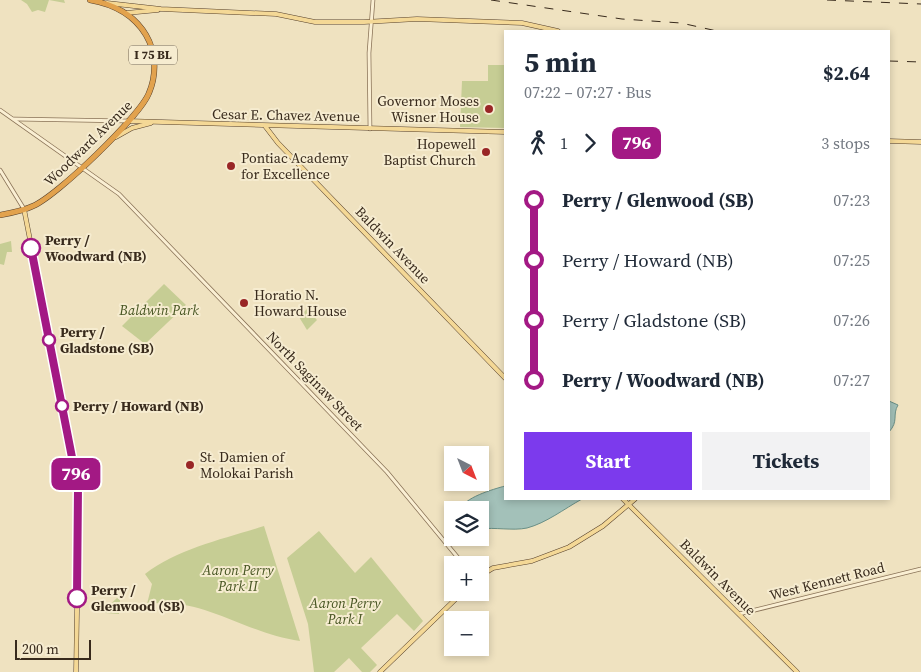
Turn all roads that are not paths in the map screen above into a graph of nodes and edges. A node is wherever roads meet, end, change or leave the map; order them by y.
1 (90, 0) edge
2 (373, 0) edge
3 (105, 3) junction
4 (161, 9) junction
5 (126, 13) junction
6 (372, 21) junction
7 (554, 30) edge
8 (0, 110) edge
9 (12, 118) junction
10 (128, 122) junction
11 (151, 124) junction
12 (265, 126) junction
13 (370, 129) junction
14 (504, 132) edge
15 (890, 141) edge
16 (921, 142) edge
17 (106, 144) junction
18 (82, 167) junction
19 (0, 170) edge
20 (24, 209) junction
21 (0, 215) edge
22 (504, 377) edge
23 (625, 500) edge
24 (634, 500) edge
25 (629, 504) junction
26 (457, 556) edge
27 (921, 569) edge
28 (489, 570) edge
29 (454, 601) edge
30 (739, 614) junction
31 (76, 672) edge
32 (380, 672) edge
33 (797, 672) edge

1 - 3 highway, Woodward Avenue / I 75 BL
2 - 6 street
3 - 4 main road
3 - 5 highway, Woodward Avenue / I 75 BL
4 - 5 main road
4 - 6 main road
5 - 10 highway, Woodward Avenue / I 75 BL
6 - 7 main road
6 - 13 street
8 - 9 street, North Saginaw Street
9 - 10 street
9 - 18 street, North Saginaw Street
10 - 11 main road, Cesar E. Chavez Avenue
10 - 17 highway, Woodward Avenue / I 75 BL
11 - 12 main road, Cesar E. Chavez Avenue
11 - 17 main road
12 - 13 main road, Cesar E. Chavez Avenue
12 - 22 main road, Baldwin Avenue
13 - 14 main road, Cesar E. Chavez Avenue
15 - 16 main road
17 - 18 highway, Woodward Avenue / I 75 BL
18 - 20 highway, Woodward Avenue / I 75 BL
18 - 26 street, North Saginaw Street
19 - 20 street
20 - 21 highway, Woodward Avenue / I 75 BL
20 - 31 main road
23 - 25 main road, Baldwin Avenue
24 - 25 main road
25 - 28 main road
25 - 30 main road, Baldwin Avenue
27 - 30 street, West Kennett Road
29 - 32 main road
30 - 33 main road, Baldwin Avenue

